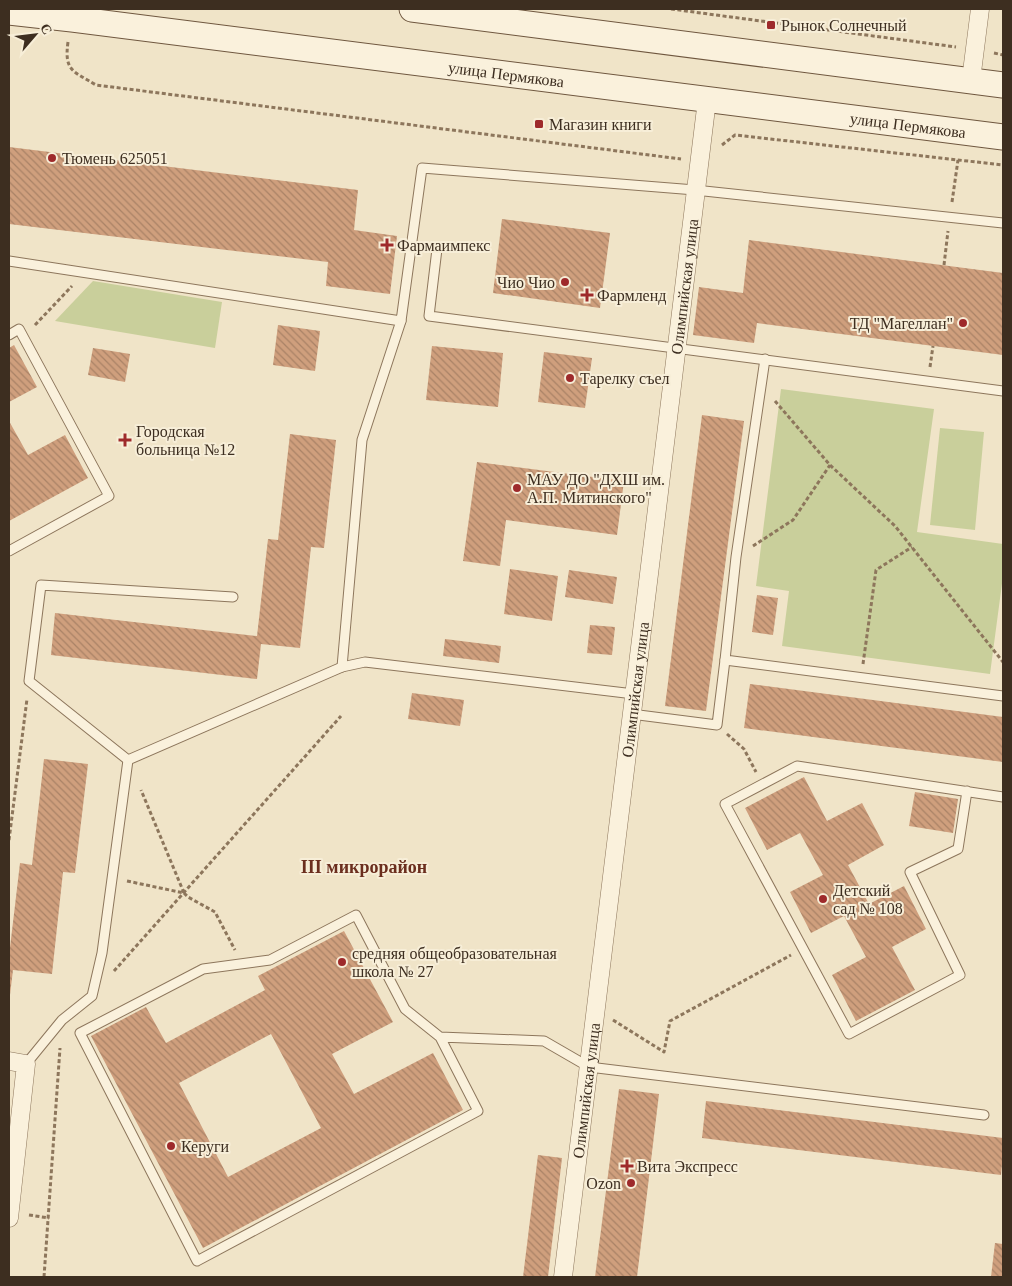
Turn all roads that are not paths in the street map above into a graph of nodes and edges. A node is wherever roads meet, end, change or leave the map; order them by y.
1 (412, 9) edge
2 (980, 9) edge
3 (9, 15) edge
4 (545, 17) edge
5 (971, 80) junction
6 (1003, 85) edge
7 (706, 100) junction
8 (1003, 137) edge
9 (695, 190) junction
10 (1003, 223) edge
11 (437, 249) dead end
12 (9, 261) edge
13 (401, 321) junction
14 (9, 335) edge
15 (676, 348) junction
16 (765, 359) junction
17 (1003, 392) edge
18 (9, 551) edge
19 (233, 597) dead end
20 (725, 660) junction
21 (342, 668) junction
22 (634, 694) junction
23 (1003, 696) edge
24 (632, 714) junction
25 (128, 760) junction
26 (968, 791) junction
27 (1003, 797) edge
28 (440, 1038) junction
29 (9, 1061) edge
30 (26, 1064) junction
31 (589, 1067) junction
32 (984, 1115) dead end
33 (9, 1218) edge
34 (563, 1277) edge

1 - 4 main road
2 - 5 street
3 - 7 main road, улица Пермякова
4 - 5 main road
5 - 6 main road
7 - 8 main road, улица Пермякова
7 - 9 street, Олимпийская улица
9 - 10 lane
9 - 13 lane
9 - 15 street, Олимпийская улица
11 - 15 lane
12 - 13 lane
13 - 21 lane
14 - 18 lane
15 - 16 lane
15 - 22 street, Олимпийская улица
16 - 17 lane
16 - 20 lane
19 - 25 lane
20 - 23 lane
20 - 24 lane
21 - 22 lane
21 - 25 lane
22 - 24 street, Олимпийская улица
24 - 31 street, Олимпийская улица
25 - 30 lane
26 - 26 lane
26 - 27 lane
28 - 28 lane
28 - 31 lane
29 - 30 street
30 - 33 street
31 - 32 lane
31 - 34 street, Олимпийская улица

